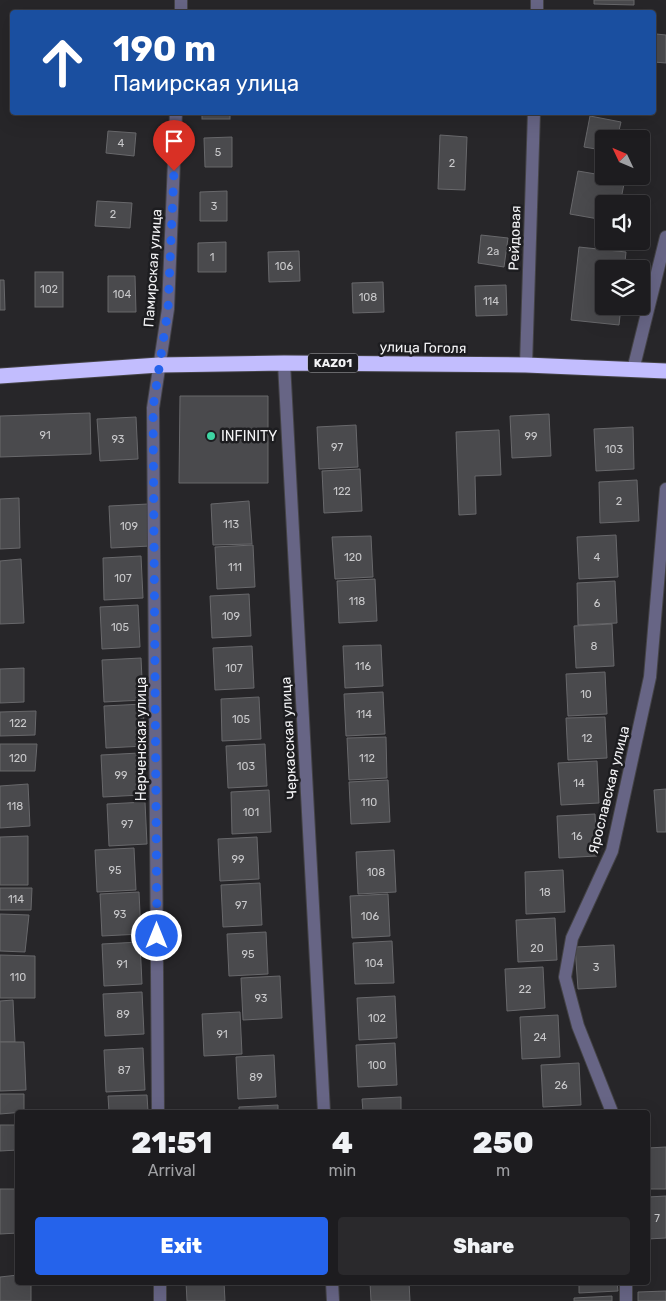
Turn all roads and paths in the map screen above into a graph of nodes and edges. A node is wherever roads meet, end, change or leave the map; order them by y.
1 (176, 115) edge
2 (534, 115) edge
3 (666, 237) edge
4 (284, 363) junction
5 (159, 365) junction
6 (526, 365) junction
7 (634, 370) junction
8 (666, 371) edge
9 (0, 376) edge
10 (666, 489) edge
11 (158, 1110) edge
12 (324, 1110) edge
13 (611, 1110) edge
14 (160, 1285) edge
15 (332, 1285) edge
16 (626, 1285) edge
17 (160, 1301) edge
18 (333, 1301) edge
19 (626, 1301) edge

1 - 5 street, Памирская улица
2 - 6 street, Рейдовая
3 - 7 street
4 - 5 highway, улица Гоголя / KАZ01
4 - 6 highway, улица Гоголя / KАZ01
4 - 12 street, Черкасская улица
5 - 9 highway, улица Гоголя / KАZ01
5 - 11 street, Нерченская улица
6 - 7 highway, улица Гоголя / KАZ01
7 - 8 highway, улица Гоголя / KАZ01
10 - 13 street, Ярославская улица
14 - 17 street
15 - 18 street
16 - 19 street

